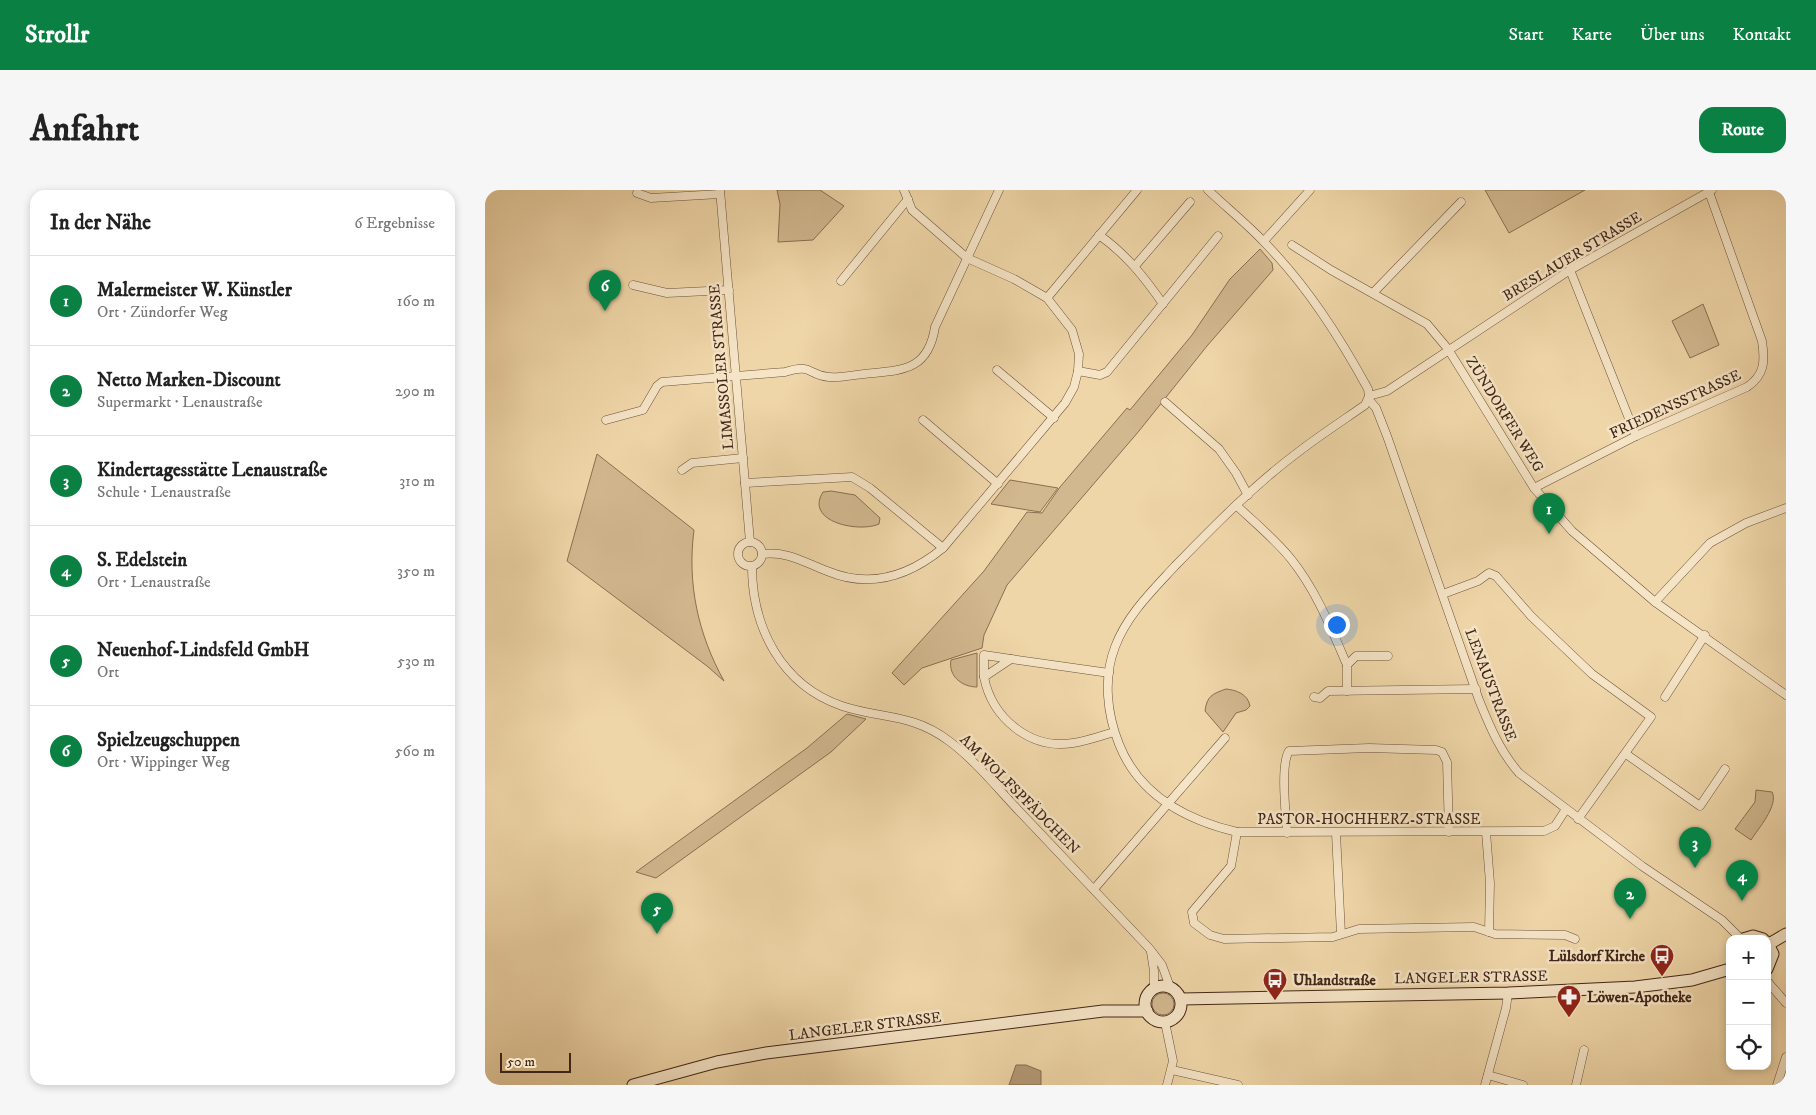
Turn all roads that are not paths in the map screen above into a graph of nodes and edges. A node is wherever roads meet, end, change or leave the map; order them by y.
1 (904, 190) edge
2 (999, 190) edge
3 (1137, 190) edge
4 (1208, 190) edge
5 (1310, 190) edge
6 (1711, 191) edge
7 (720, 192) edge
8 (637, 193) dead end
9 (908, 199) junction
10 (1190, 202) dead end
11 (1461, 202) dead end
12 (1099, 235) junction
13 (1218, 236) dead end
14 (1263, 241) junction
15 (1292, 245) dead end
16 (967, 258) junction
17 (1135, 266) junction
18 (1570, 270) junction
19 (841, 281) dead end
20 (633, 285) dead end
21 (729, 290) junction
22 (1373, 293) junction
23 (1047, 298) junction
24 (1163, 304) junction
25 (1448, 349) junction
26 (997, 370) dead end
27 (1079, 371) junction
28 (736, 376) junction
29 (1369, 397) junction
30 (1165, 402) dead end
31 (1054, 418) junction
32 (605, 420) dead end
33 (923, 420) dead end
34 (1636, 436) junction
35 (743, 458) junction
36 (682, 470) dead end
37 (745, 483) junction
38 (998, 484) junction
39 (1535, 488) junction
40 (1248, 495) junction
41 (1236, 505) junction
42 (1786, 508) edge
43 (750, 542) junction
44 (943, 548) junction
45 (762, 554) junction
46 (752, 566) junction
47 (1443, 594) junction
48 (1655, 602) junction
49 (1705, 635) junction
50 (1388, 656) dead end
51 (1011, 659) junction
52 (1347, 664) junction
53 (1109, 673) junction
54 (984, 677) junction
55 (1476, 689) junction
56 (1347, 691) junction
57 (1786, 695) edge
58 (1665, 696) dead end
59 (1314, 697) dead end
60 (1114, 732) junction
61 (1225, 738) dead end
62 (1626, 754) junction
63 (1725, 769) dead end
64 (1167, 804) junction
65 (1566, 809) junction
66 (1578, 819) junction
67 (1237, 832) junction
68 (1449, 832) junction
69 (1486, 832) junction
70 (1287, 833) junction
71 (1336, 833) junction
72 (1094, 889) junction
73 (1489, 932) junction
74 (1341, 934) junction
75 (1786, 934) edge
76 (1738, 935) edge
77 (1575, 939) dead end
78 (1771, 940) edge
79 (1149, 948) junction
80 (1726, 970) edge
81 (1771, 986) edge
82 (1170, 987) junction
83 (1150, 993) junction
84 (1508, 993) junction
85 (1181, 999) junction
86 (1786, 1003) edge
87 (1103, 1011) junction
88 (1147, 1011) junction
89 (1165, 1022) junction
90 (1584, 1050) dead end
91 (1786, 1057) edge
92 (1172, 1070) junction
93 (1488, 1075) junction
94 (633, 1085) edge
95 (1167, 1085) edge
96 (1238, 1085) edge
97 (1485, 1085) edge
98 (1523, 1085) edge
99 (1576, 1085) edge
100 (1777, 1085) edge

1 - 9 street
2 - 16 street
3 - 12 street
4 - 14 street, LENAUSTRASSE
5 - 14 street
6 - 18 street, BRESLAUER STRASSE
6 - 34 street, FRIEDENSSTRASSE
7 - 8 street
7 - 21 street, LIMASSOLER STRASSE
9 - 16 street
9 - 19 street
10 - 17 street
11 - 22 street
12 - 17 street
12 - 23 street
13 - 24 street
14 - 29 street, LENAUSTRASSE
15 - 22 street, ZÜNDORFER WEG
16 - 23 street
16 - 28 street
17 - 24 street
18 - 25 street, BRESLAUER STRASSE
18 - 34 street
20 - 21 street
21 - 28 street, LIMASSOLER STRASSE
22 - 25 street, ZÜNDORFER WEG
23 - 27 street
24 - 27 street
25 - 29 street, PASTOR-HOCHHERZ-STRASSE
25 - 39 street, ZÜNDORFER WEG
26 - 31 street
27 - 31 street
28 - 32 street
28 - 35 street, LIMASSOLER STRASSE
29 - 40 street, PASTOR-HOCHHERZ-STRASSE
29 - 47 street, LENAUSTRASSE
30 - 40 street
31 - 38 street
33 - 38 street
34 - 39 street, FRIEDENSSTRASSE
35 - 36 street
35 - 37 street, LIMASSOLER STRASSE
37 - 43 street, LIMASSOLER STRASSE
37 - 44 street
38 - 44 street
39 - 48 street, ZÜNDORFER WEG
40 - 41 street, PASTOR-HOCHHERZ-STRASSE
41 - 52 street
41 - 53 street, PASTOR-HOCHHERZ-STRASSE
42 - 48 street
43 - 45 street
43 - 46 street
44 - 45 street
45 - 46 street
46 - 72 street, AM WOLFSPFÄDCHEN
47 - 55 street, LENAUSTRASSE
47 - 62 street
48 - 49 street, ZÜNDORFER WEG
49 - 57 street, ZÜNDORFER WEG
49 - 58 street
50 - 52 street
51 - 53 street
51 - 54 street
51 - 54 street
52 - 56 street
53 - 60 street, PASTOR-HOCHHERZ-STRASSE
54 - 60 street
55 - 56 street
55 - 65 street, LENAUSTRASSE
56 - 59 street
60 - 64 street, PASTOR-HOCHHERZ-STRASSE
61 - 64 street
62 - 63 street
62 - 66 street
64 - 67 street, PASTOR-HOCHHERZ-STRASSE
64 - 72 street
65 - 66 street, LENAUSTRASSE
65 - 69 street, PASTOR-HOCHHERZ-STRASSE
66 - 76 street, LENAUSTRASSE
67 - 70 street, PASTOR-HOCHHERZ-STRASSE
67 - 74 street
68 - 69 street, PASTOR-HOCHHERZ-STRASSE
68 - 70 street
68 - 71 street, PASTOR-HOCHHERZ-STRASSE
69 - 73 street
70 - 71 street, PASTOR-HOCHHERZ-STRASSE
71 - 74 street
72 - 79 street, AM WOLFSPFÄDCHEN
73 - 74 street
73 - 77 street
75 - 78 street
79 - 82 street, AM WOLFSPFÄDCHEN
79 - 83 street
80 - 84 street, LANGELER STRASSE
81 - 86 street
82 - 83 street
82 - 85 street
83 - 87 street, LANGELER STRASSE
83 - 88 street
84 - 85 street, LANGELER STRASSE
84 - 93 street
85 - 89 street
87 - 88 street, LANGELER STRASSE
87 - 94 street, LANGELER STRASSE
88 - 89 street
89 - 92 street
90 - 99 street
91 - 100 street
92 - 95 street
92 - 96 street
93 - 97 street
93 - 98 street

